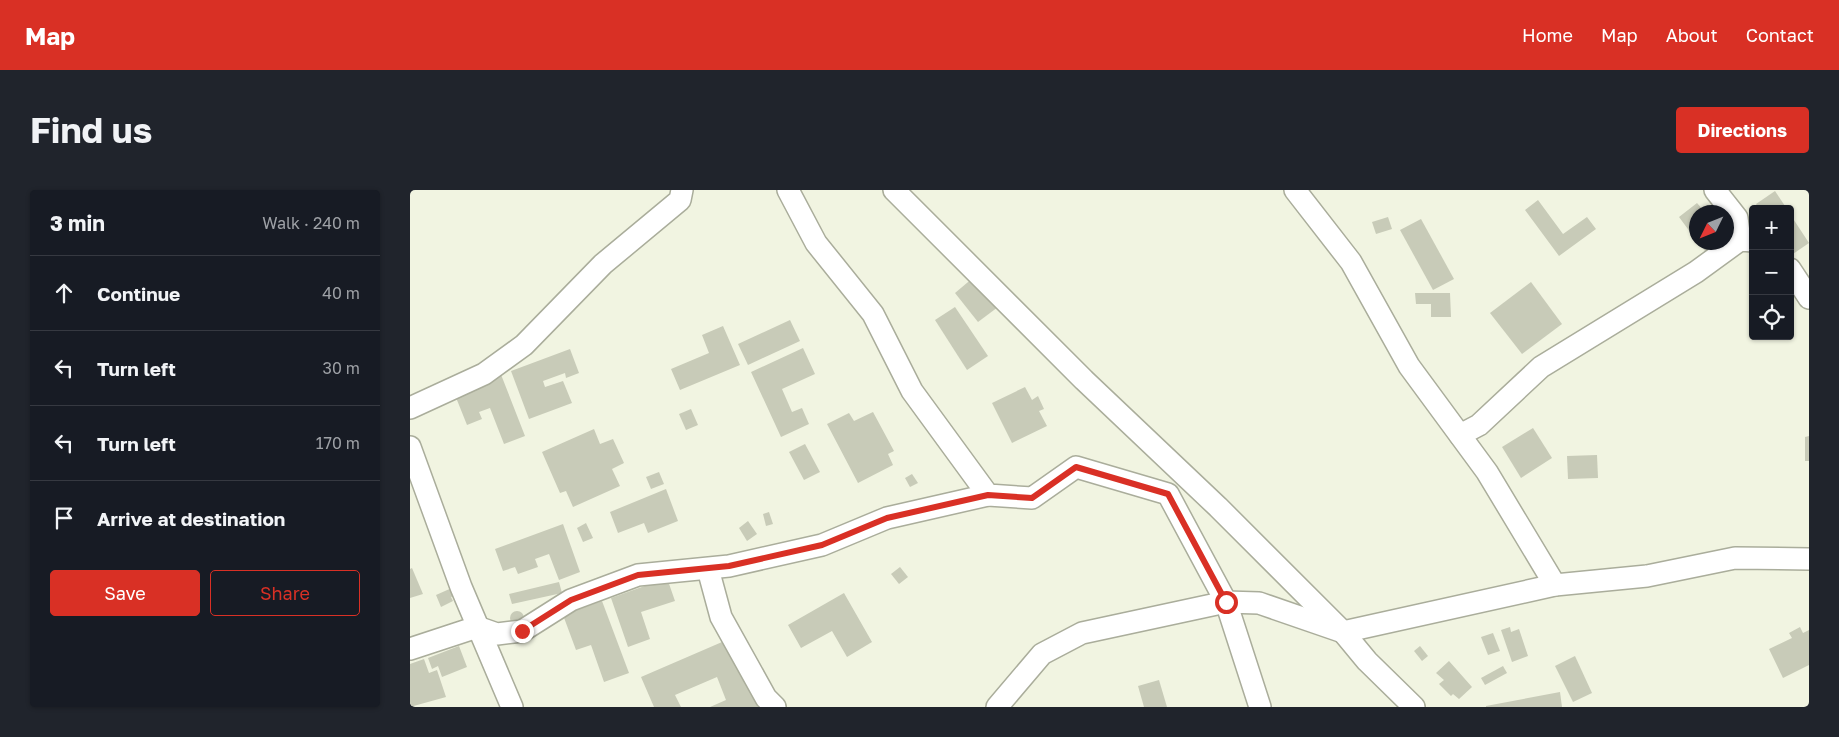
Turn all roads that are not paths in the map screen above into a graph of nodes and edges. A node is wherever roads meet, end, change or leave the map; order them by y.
1 (682, 190) edge
2 (788, 190) edge
3 (894, 190) edge
4 (1295, 190) edge
5 (1715, 190) edge
6 (1747, 240) edge
7 (1794, 274) edge
8 (1809, 298) edge
9 (410, 408) edge
10 (1460, 435) junction
11 (410, 447) edge
12 (414, 472) edge
13 (988, 495) junction
14 (1809, 559) edge
15 (708, 569) junction
16 (1555, 585) junction
17 (1226, 602) junction
18 (477, 627) junction
19 (1343, 632) junction
20 (410, 650) edge
21 (512, 707) edge
22 (775, 707) edge
23 (997, 707) edge
24 (1260, 707) edge
25 (1414, 707) edge

1 - 9 street
2 - 13 street
3 - 19 street
4 - 10 street
5 - 6 street
6 - 10 street
7 - 8 street
10 - 16 street
11 - 12 street
12 - 18 street
13 - 15 street
13 - 17 street
14 - 16 street
15 - 18 street
15 - 22 street
16 - 19 street
17 - 19 street
17 - 23 street
17 - 24 street
18 - 20 street
18 - 21 street
19 - 25 street

